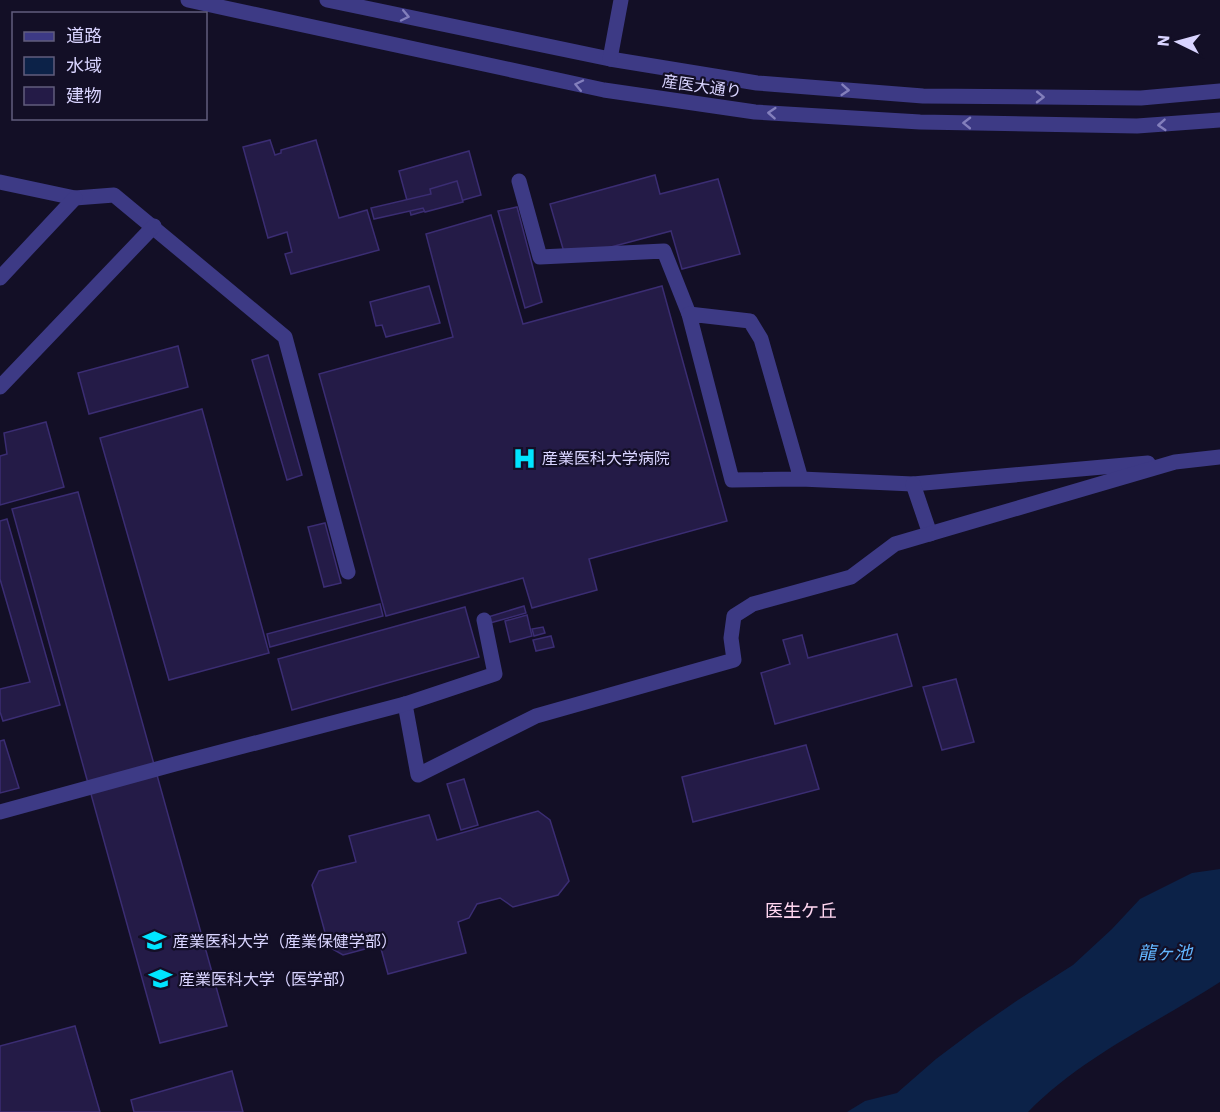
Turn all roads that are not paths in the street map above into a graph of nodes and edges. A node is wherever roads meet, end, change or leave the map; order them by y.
1 (188, 0) edge
2 (327, 0) edge
3 (621, 0) edge
4 (610, 59) junction
5 (1220, 91) edge
6 (1220, 120) edge
7 (0, 182) edge
8 (519, 182) dead end
9 (75, 198) junction
10 (154, 226) junction
11 (0, 278) edge
12 (689, 314) junction
13 (0, 387) edge
14 (1220, 457) edge
15 (1175, 462) junction
16 (801, 479) junction
17 (913, 484) junction
18 (930, 534) junction
19 (348, 572) dead end
20 (484, 620) dead end
21 (405, 704) junction
22 (0, 812) edge

6 -> 1 street, 産医大通り
2 -> 4 street, 産医大通り
3 - 4 street
4 -> 5 street, 産医大通り
7 - 9 street
8 - 12 street
9 - 10 street
9 - 11 street
10 - 13 street
10 - 19 street
12 - 16 street
12 - 16 street
14 - 15 street
15 - 17 street
15 - 18 street
16 - 17 street
17 - 18 street
18 - 21 street
20 - 21 street
21 - 22 street

